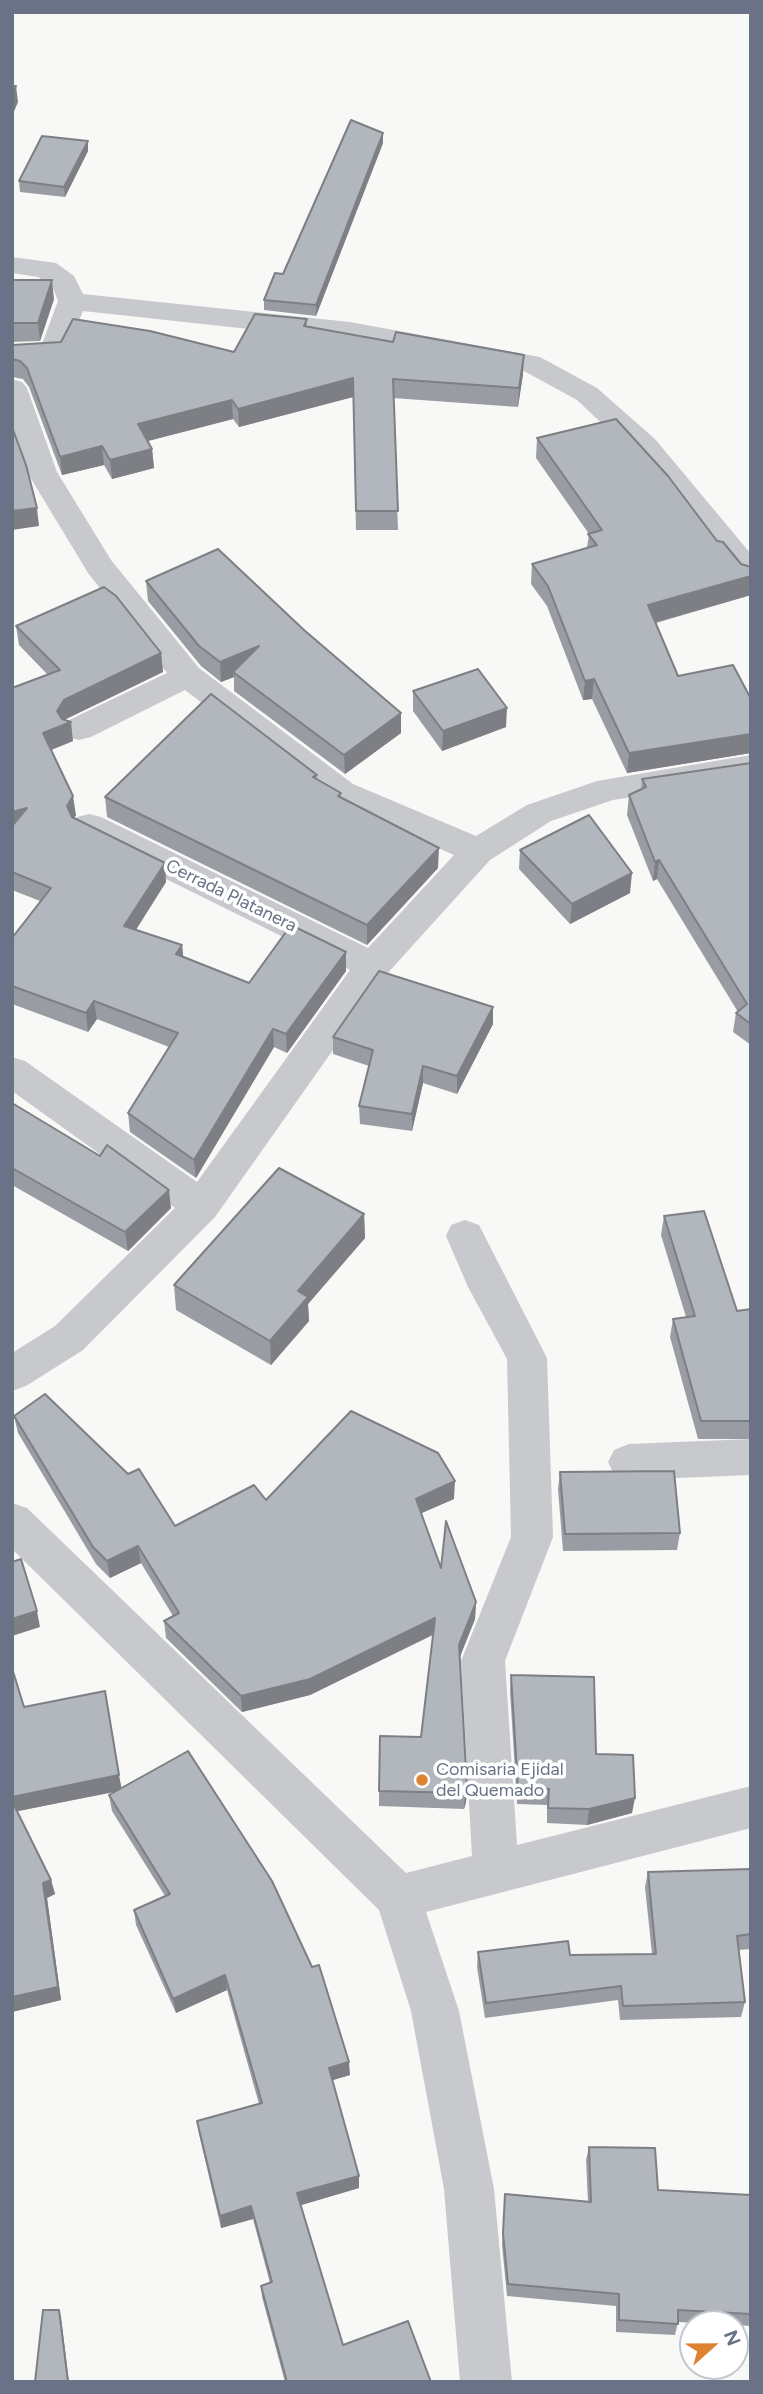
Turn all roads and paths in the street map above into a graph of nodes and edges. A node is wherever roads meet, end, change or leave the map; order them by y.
1 (12, 265) edge
2 (72, 301) junction
3 (12, 353) edge
4 (12, 388) edge
5 (751, 575) edge
6 (187, 676) junction
7 (79, 729) dead end
8 (751, 767) edge
9 (89, 826) edge
10 (478, 850) junction
11 (373, 966) junction
12 (12, 1071) edge
13 (201, 1206) junction
14 (465, 1236) dead end
15 (12, 1374) edge
16 (751, 1457) edge
17 (629, 1462) dead end
18 (12, 1521) edge
19 (751, 1807) edge
20 (496, 1874) junction
21 (398, 1897) junction
22 (486, 2382) edge

1 - 2 street
2 - 3 street
2 - 5 street
4 - 6 street
6 - 7 street
6 - 10 street
8 - 10 street
9 - 11 street, Cerrada Platanera
10 - 11 street
11 - 13 street
12 - 13 street
13 - 15 street
14 - 20 street
16 - 17 street
18 - 21 street
19 - 20 street
20 - 21 street
21 - 22 street

